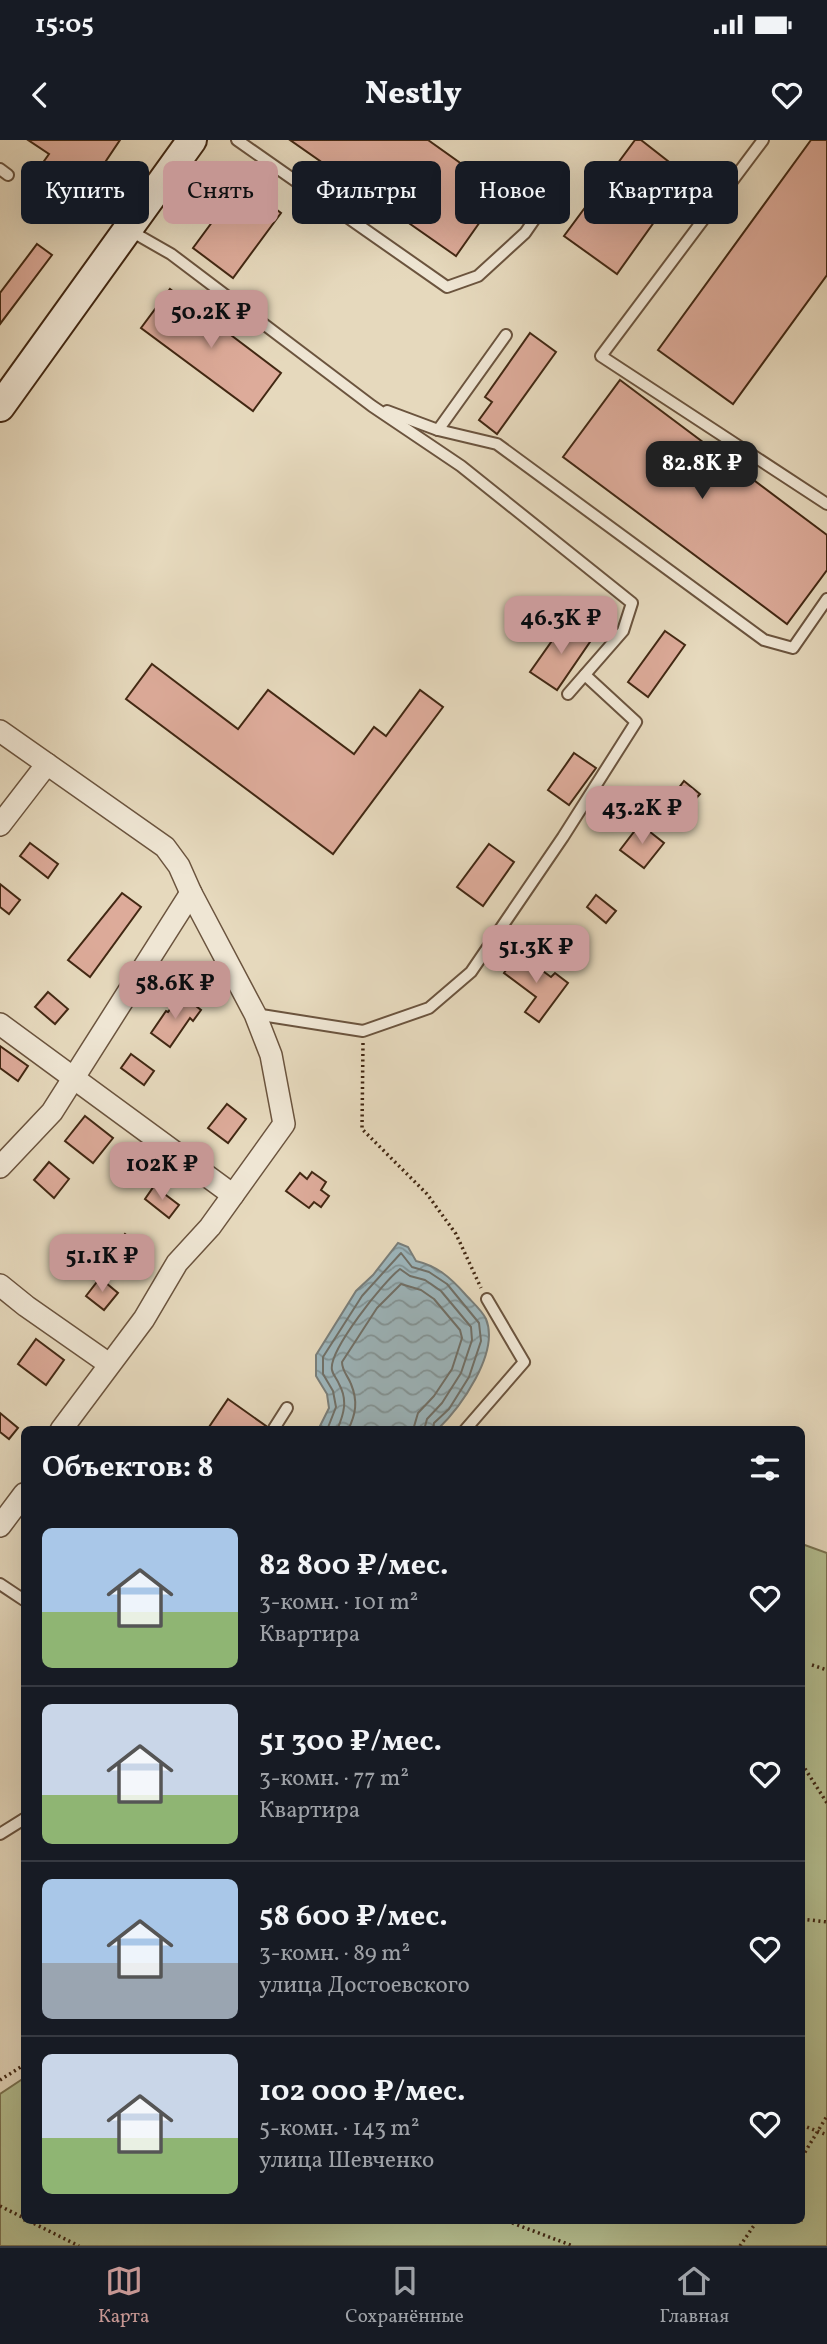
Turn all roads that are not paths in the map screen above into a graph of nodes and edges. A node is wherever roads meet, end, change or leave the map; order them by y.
1 (192, 140) edge
2 (237, 140) edge
3 (763, 140) edge
4 (531, 224) edge
5 (127, 229) junction
6 (506, 335) dead end
7 (372, 406) junction
8 (0, 407) edge
9 (438, 430) junction
10 (827, 504) edge
11 (827, 599) edge
12 (585, 675) junction
13 (568, 694) dead end
14 (0, 732) edge
15 (47, 764) junction
16 (0, 825) edge
17 (191, 893) junction
18 (255, 1014) junction
19 (0, 1024) edge
20 (74, 1076) junction
21 (0, 1167) edge
22 (233, 1195) junction
23 (0, 1285) edge
24 (487, 1300) road end
25 (109, 1364) junction
26 (287, 1408) dead end
27 (64, 1426) edge
28 (276, 1426) edge
29 (468, 1426) edge
30 (21, 1498) edge
31 (0, 1526) edge
32 (0, 1584) edge
33 (21, 1598) edge
34 (21, 1821) edge
35 (0, 1834) edge

1 - 5 street
2 - 4 lane
3 - 10 lane
5 - 7 lane
5 - 8 street
6 - 9 lane
7 - 9 lane
7 - 12 lane
9 - 11 lane
12 - 13 lane
12 - 18 lane
14 - 15 street
15 - 16 street
15 - 17 street
17 - 18 street
17 - 20 street
18 - 22 street
19 - 20 street
20 - 21 street
20 - 22 street
22 - 25 street
23 - 25 street
24 - 29 lane
25 - 27 street
26 - 28 lane
30 - 31 street
32 - 33 lane
34 - 35 lane

